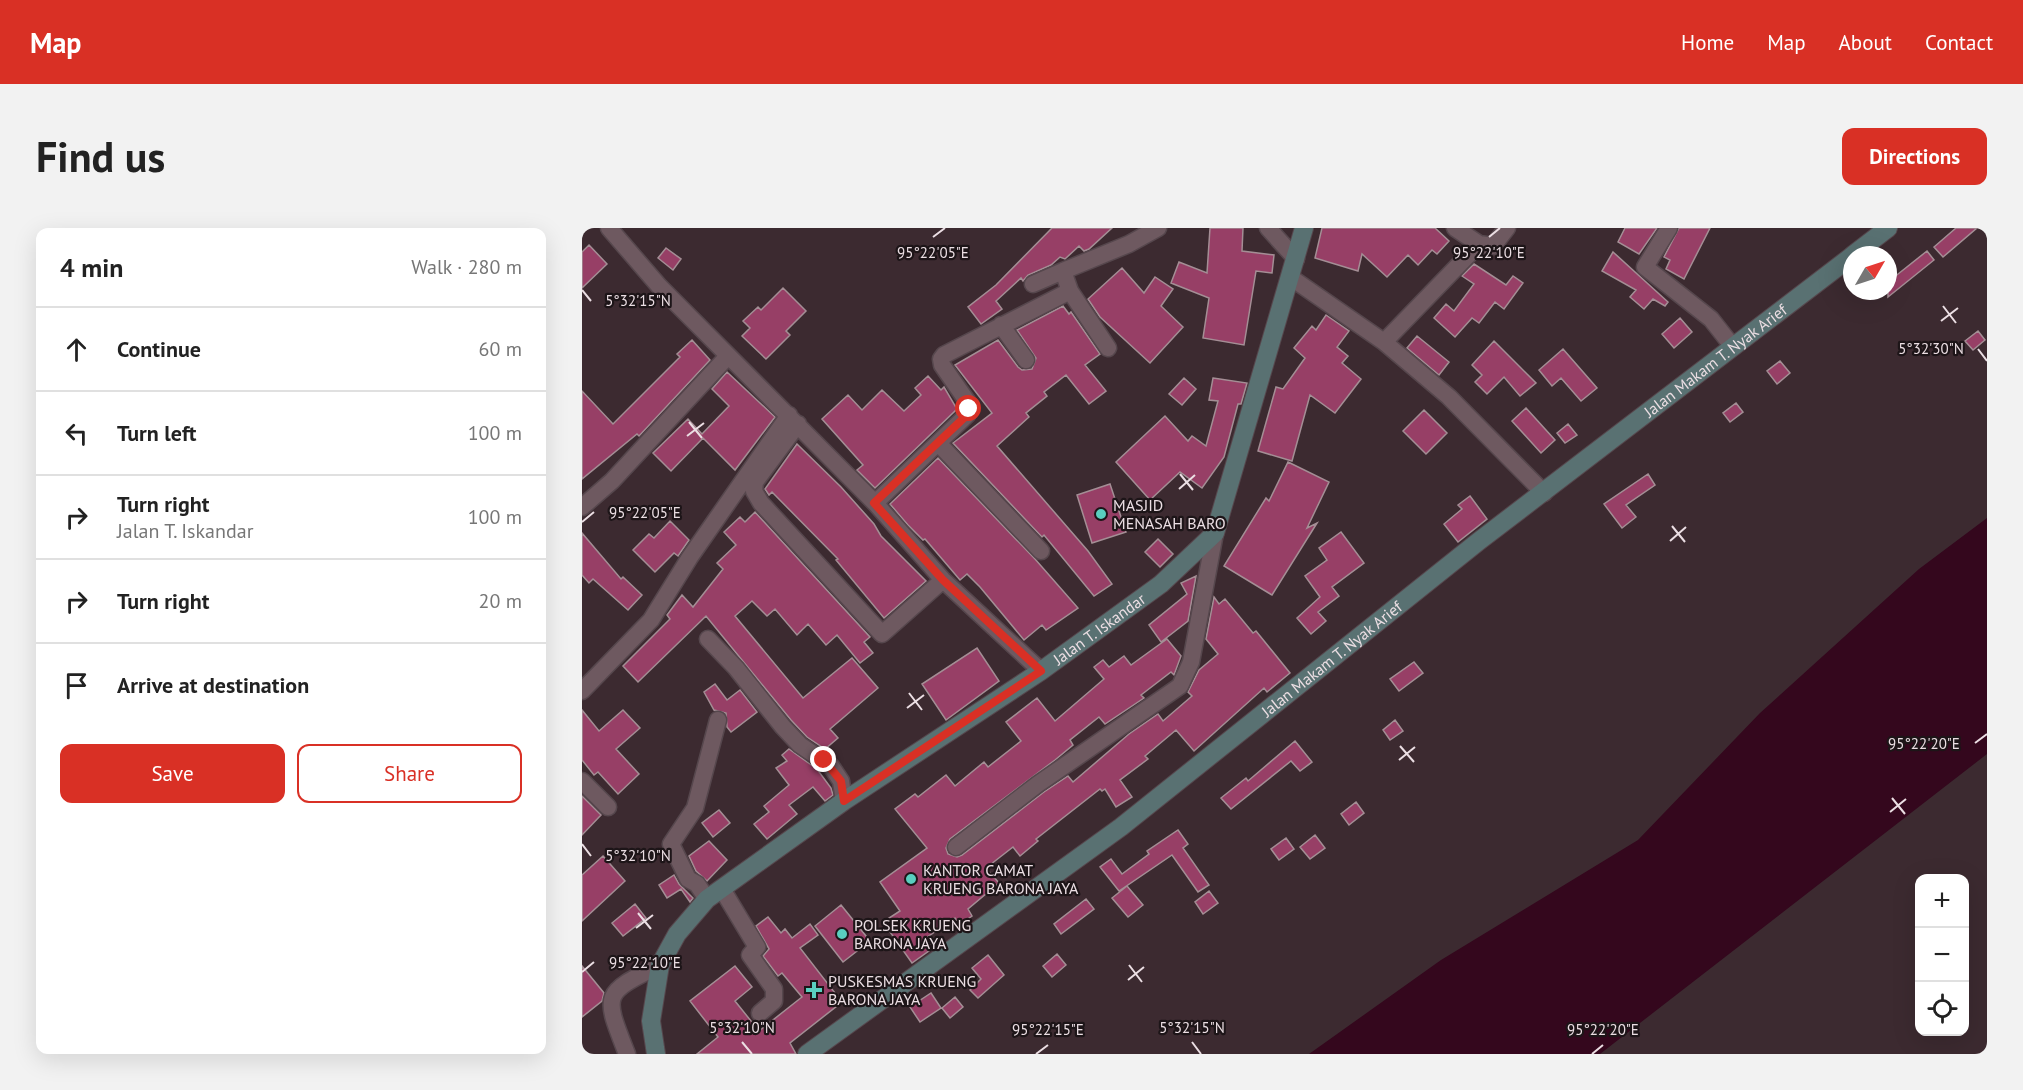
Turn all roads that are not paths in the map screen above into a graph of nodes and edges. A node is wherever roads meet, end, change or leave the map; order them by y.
1 (609, 228) edge
2 (1268, 228) edge
3 (1304, 228) edge
4 (1455, 228) edge
5 (1507, 228) edge
6 (1669, 228) edge
7 (1888, 228) edge
8 (1152, 229) edge
9 (1479, 244) junction
10 (1864, 246) edge
11 (1296, 258) junction
12 (1843, 262) edge
13 (1063, 271) junction
14 (1290, 277) junction
15 (1033, 284) dead end
16 (1070, 291) junction
17 (1001, 325) junction
18 (1384, 342) junction
19 (1733, 347) junction
20 (1108, 348) dead end
21 (728, 356) junction
22 (1026, 360) dead end
23 (793, 419) junction
24 (939, 444) junction
25 (1544, 493) junction
26 (874, 503) junction
27 (582, 507) edge
28 (1215, 533) junction
29 (1041, 551) dead end
30 (943, 580) junction
31 (708, 639) dead end
32 (1041, 671) junction
33 (582, 692) edge
34 (718, 720) dead end
35 (582, 781) edge
36 (844, 801) junction
37 (608, 807) dead end
38 (956, 847) dead end
39 (722, 889) junction
40 (707, 899) junction
41 (660, 965) junction
42 (760, 1013) dead end
43 (627, 1054) edge
44 (656, 1054) edge
45 (807, 1054) edge

1 - 21 street
2 - 11 street
3 - 11 street
4 - 9 street
5 - 9 street
6 - 19 street
7 - 10 street, Jalan Makam T. Nyak Arief
8 - 13 street
9 - 18 street
11 - 14 street
12 - 19 street, Jalan Makam T. Nyak Arief
13 - 15 street
13 - 16 street
14 - 18 street
14 - 28 street
16 - 17 street
16 - 20 street
17 - 22 street
17 - 24 street
18 - 25 street
19 - 25 street, Jalan Makam T. Nyak Arief
21 - 23 street
21 - 27 street
23 - 26 street
23 - 30 street
23 - 33 street
24 - 26 street
24 - 29 street
25 - 45 street, Jalan Makam T. Nyak Arief
26 - 30 street
28 - 32 street, Jalan T. Iskandar
28 - 38 street
30 - 32 street
31 - 36 street
32 - 36 street, Jalan T. Iskandar
34 - 40 street
35 - 37 street
36 - 39 street, Jalan T. Iskandar
39 - 40 street, Jalan T. Iskandar
39 - 42 street
40 - 41 street, Jalan T. Iskandar
41 - 43 street
41 - 44 street, Jalan T. Iskandar

